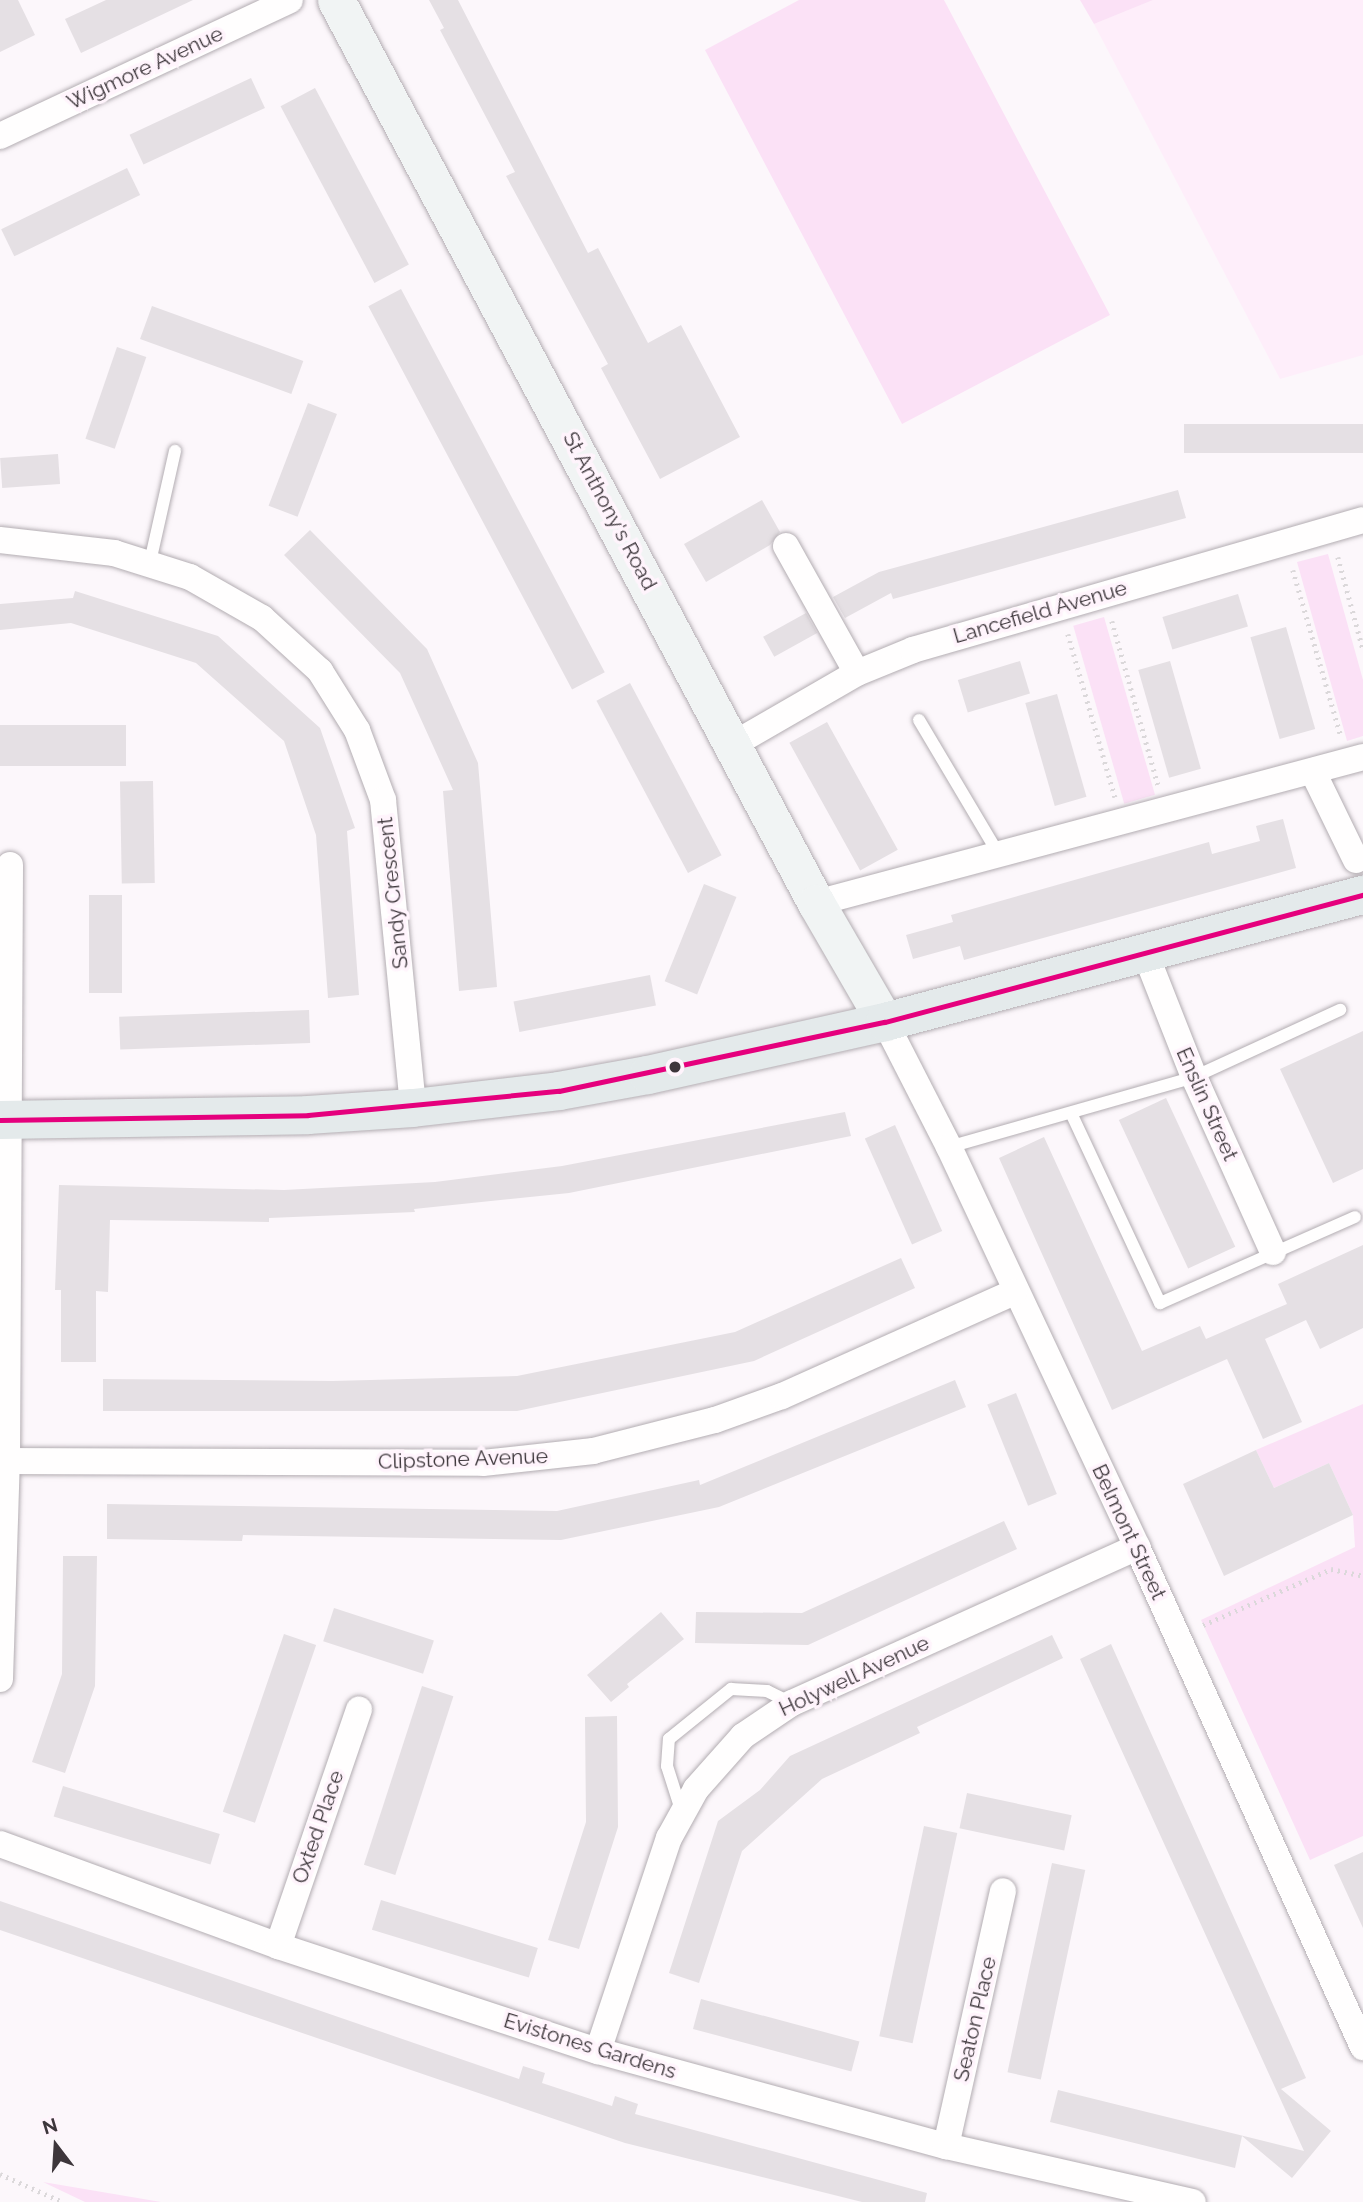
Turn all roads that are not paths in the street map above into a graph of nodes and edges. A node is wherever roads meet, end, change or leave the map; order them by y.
1 (290, 0) edge
2 (336, 0) edge
3 (0, 136) edge
4 (175, 451) dead end
5 (1363, 520) edge
6 (0, 540) edge
7 (786, 546) dead end
8 (150, 562) junction
9 (857, 673) junction
10 (919, 720) dead end
11 (734, 744) junction
12 (1356, 759) edge
13 (1313, 772) junction
14 (999, 855) junction
15 (10, 865) dead end
16 (1359, 877) edge
17 (816, 903) junction
18 (1146, 955) junction
19 (1340, 1010) dead end
20 (885, 1022) junction
21 (1194, 1077) junction
22 (412, 1108) junction
23 (1071, 1113) junction
24 (5, 1120) edge
25 (949, 1147) junction
26 (1355, 1217) dead end
27 (1273, 1252) junction
28 (1014, 1292) junction
29 (4, 1461) edge
30 (1137, 1547) junction
31 (0, 1679) edge
32 (792, 1703) junction
33 (359, 1709) dead end
34 (682, 1813) junction
35 (0, 1844) edge
36 (1003, 1891) dead end
37 (278, 1945) junction
38 (1363, 2047) edge
39 (598, 2051) junction
40 (946, 2146) junction
41 (1193, 2202) edge

1 - 3 street, Wigmore Avenue
2 - 11 street, St Anthony's Road
4 - 8 lane
5 - 9 street, Lancefield Avenue
6 - 8 street, Sandy Crescent
7 - 9 street
8 - 22 street, Sandy Crescent
9 - 11 street, Lancefield Avenue
10 - 14 lane
11 - 17 street, St Anthony's Road
12 - 13 street
13 - 14 street
13 - 16 street
14 - 17 street
15 - 24 street
16 - 18 main road
17 - 20 street, St Anthony's Road
18 - 20 main road
18 - 21 street, Enslin Street
19 - 21 lane
20 - 22 main road
20 - 25 street, Belmont Street
21 - 23 lane
21 - 27 street, Enslin Street
22 - 24 main road
23 - 25 lane
23 - 27 lane
24 - 29 street
25 - 28 street, Belmont Street
26 - 27 lane
28 - 29 street, Clipstone Avenue
28 - 30 street, Belmont Street
29 - 31 street
30 - 32 street, Holywell Avenue
30 - 38 street, Belmont Street
32 - 34 street, Holywell Avenue
32 - 34 lane
33 - 37 street, Oxted Place
34 - 39 street, Holywell Avenue
35 - 37 street, Evistones Gardens
36 - 40 street, Seaton Place
37 - 39 street, Evistones Gardens
39 - 40 street, Evistones Gardens
40 - 41 street, Evistones Gardens

